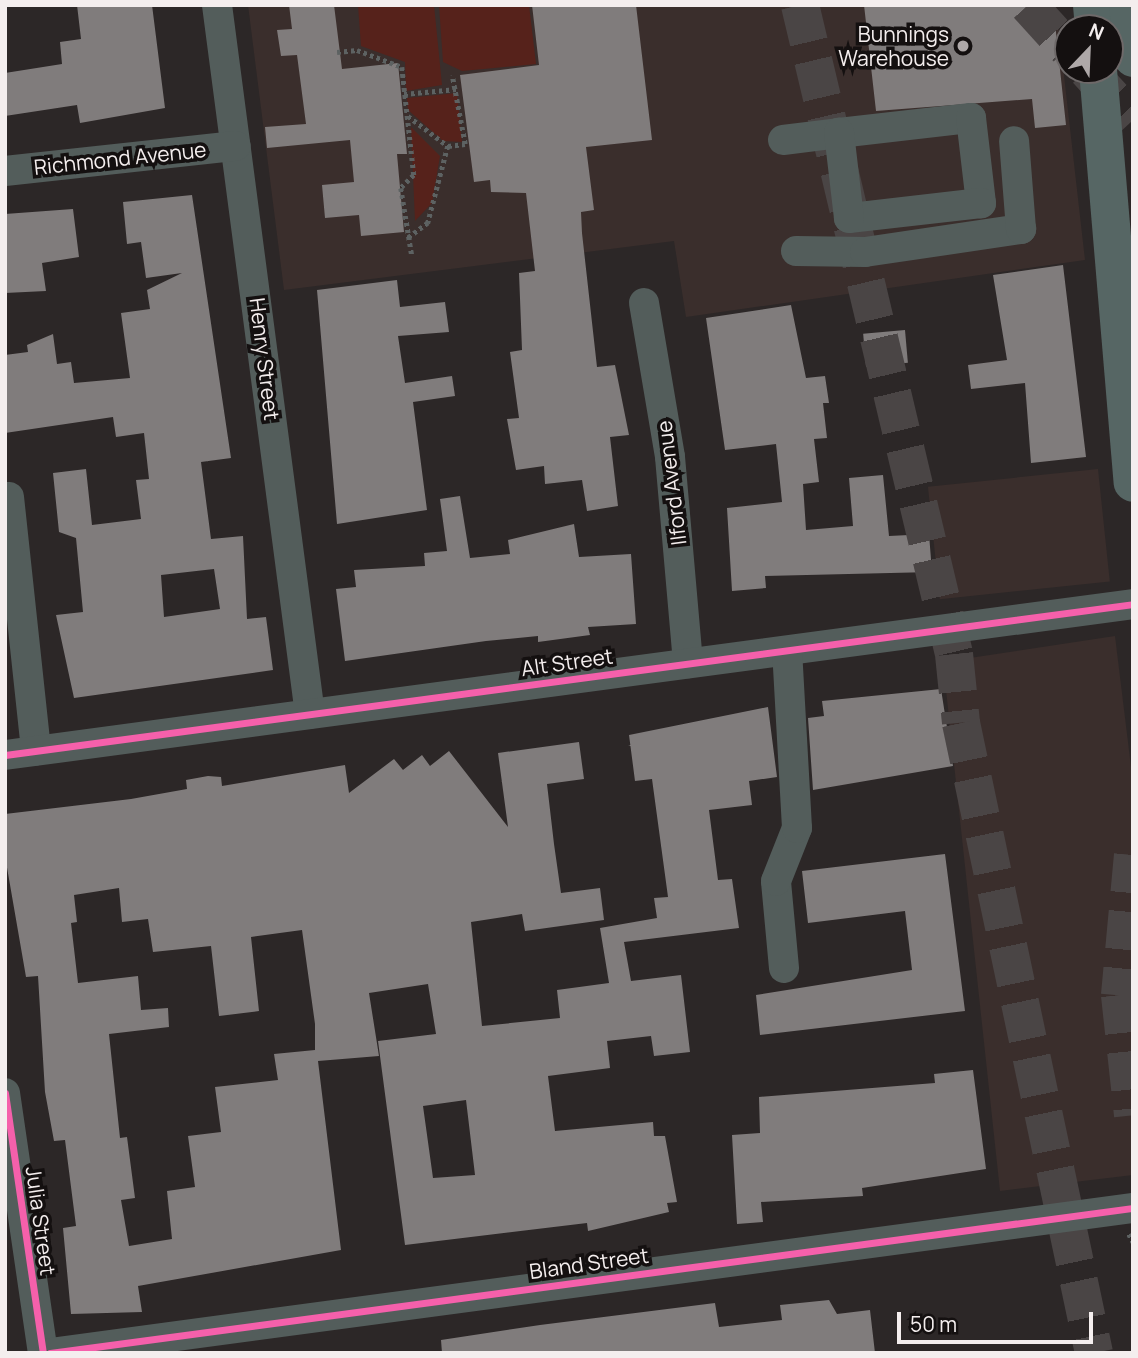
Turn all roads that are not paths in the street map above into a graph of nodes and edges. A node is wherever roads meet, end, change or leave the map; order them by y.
1 (217, 5) edge
2 (1128, 5) edge
3 (1133, 58) edge
4 (1099, 84) edge
5 (839, 133) junction
6 (783, 140) dead end
7 (1014, 141) dead end
8 (236, 146) junction
9 (5, 171) edge
10 (796, 251) dead end
11 (644, 303) dead end
12 (1133, 484) edge
13 (9, 496) dead end
14 (1133, 604) edge
15 (787, 651) junction
16 (688, 663) junction
17 (310, 713) junction
18 (36, 751) junction
19 (5, 755) edge
20 (784, 968) dead end
21 (5, 1093) edge
22 (1133, 1208) edge
23 (43, 1353) edge
24 (50, 1353) edge

1 - 8 street, Henry Street
2 - 3 main road
4 - 12 main road
5 - 5 street
5 - 6 street
7 - 10 street
8 - 9 street, Richmond Avenue
8 - 17 street, Henry Street
11 - 16 street, Ilford Avenue
13 - 18 street
14 - 15 street, Alt Street
15 - 16 street, Alt Street
15 - 20 street
16 - 17 street, Alt Street
17 - 18 street, Alt Street
18 - 19 street, Alt Street
21 - 23 street, Julia Street
22 - 24 street, Bland Street

